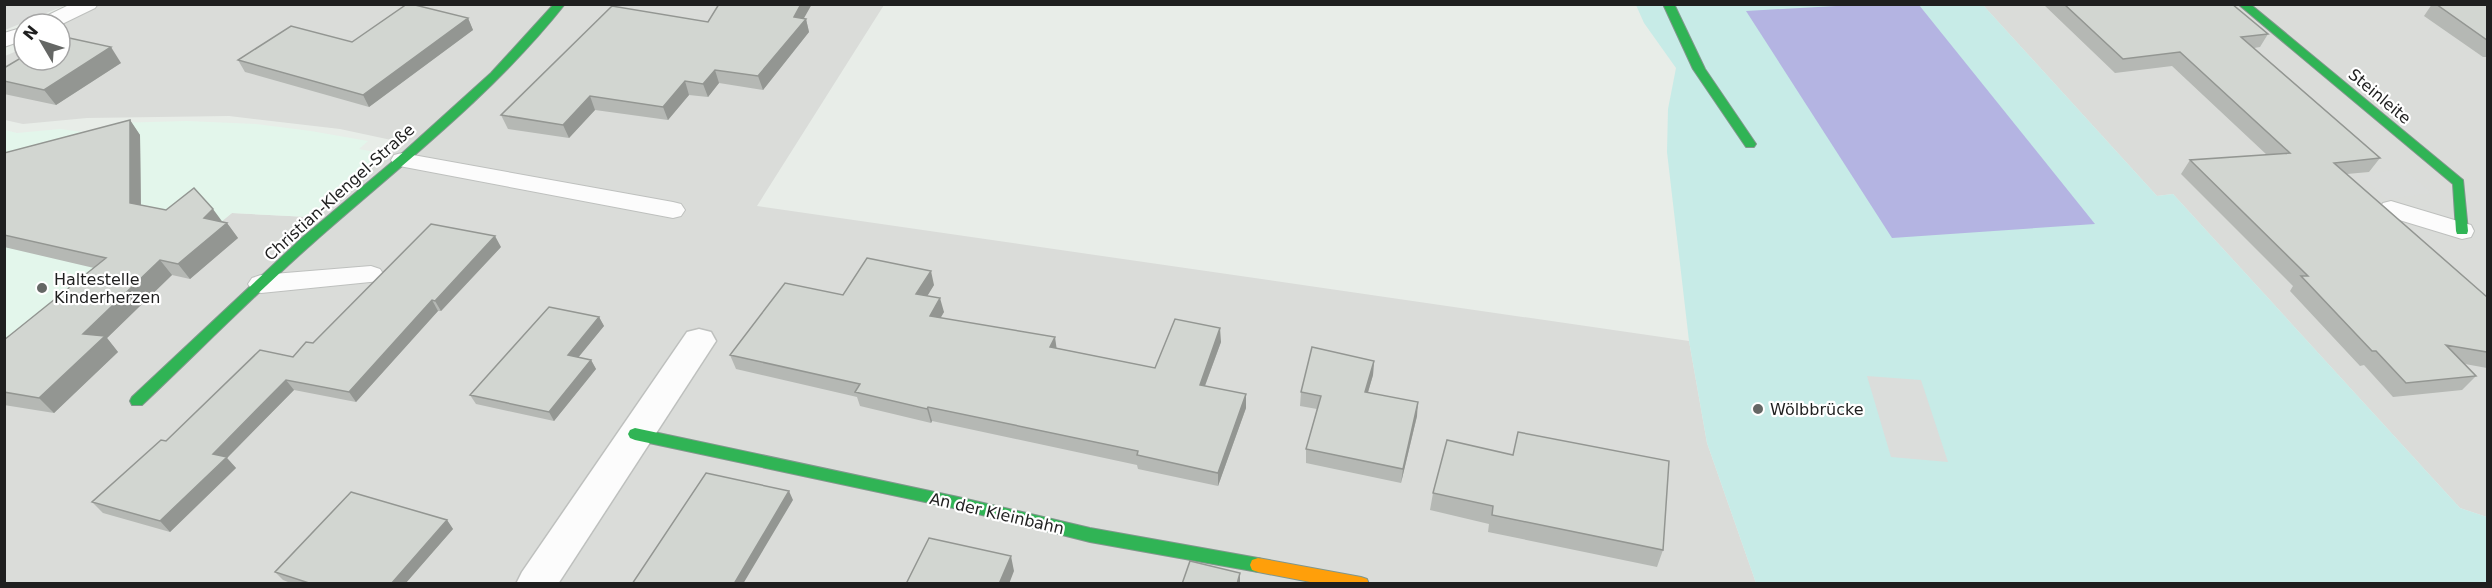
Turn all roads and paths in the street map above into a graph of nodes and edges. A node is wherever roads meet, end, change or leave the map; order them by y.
1 (88, 4) edge
2 (560, 4) edge
3 (1668, 4) edge
4 (2243, 4) edge
5 (71, 12) edge
6 (1750, 144) dead end
7 (402, 160) junction
8 (2391, 209) edge
9 (673, 210) dead end
10 (2462, 231) joint
11 (371, 275) dead end
12 (261, 284) junction
13 (699, 341) dead end
14 (137, 401) dead end
15 (635, 434) junction
16 (536, 584) edge
17 (1361, 584) edge

1 - 5 lane
2 - 7 street, Christian-Klengel-Straße
3 - 6 street
4 - 10 street, Steinleite
7 - 9 lane
7 - 12 street, Christian-Klengel-Straße
8 - 10 lane
11 - 12 lane
12 - 14 street, Christian-Klengel-Straße
13 - 15 street
15 - 16 street
15 - 17 street, An der Kleinbahn

